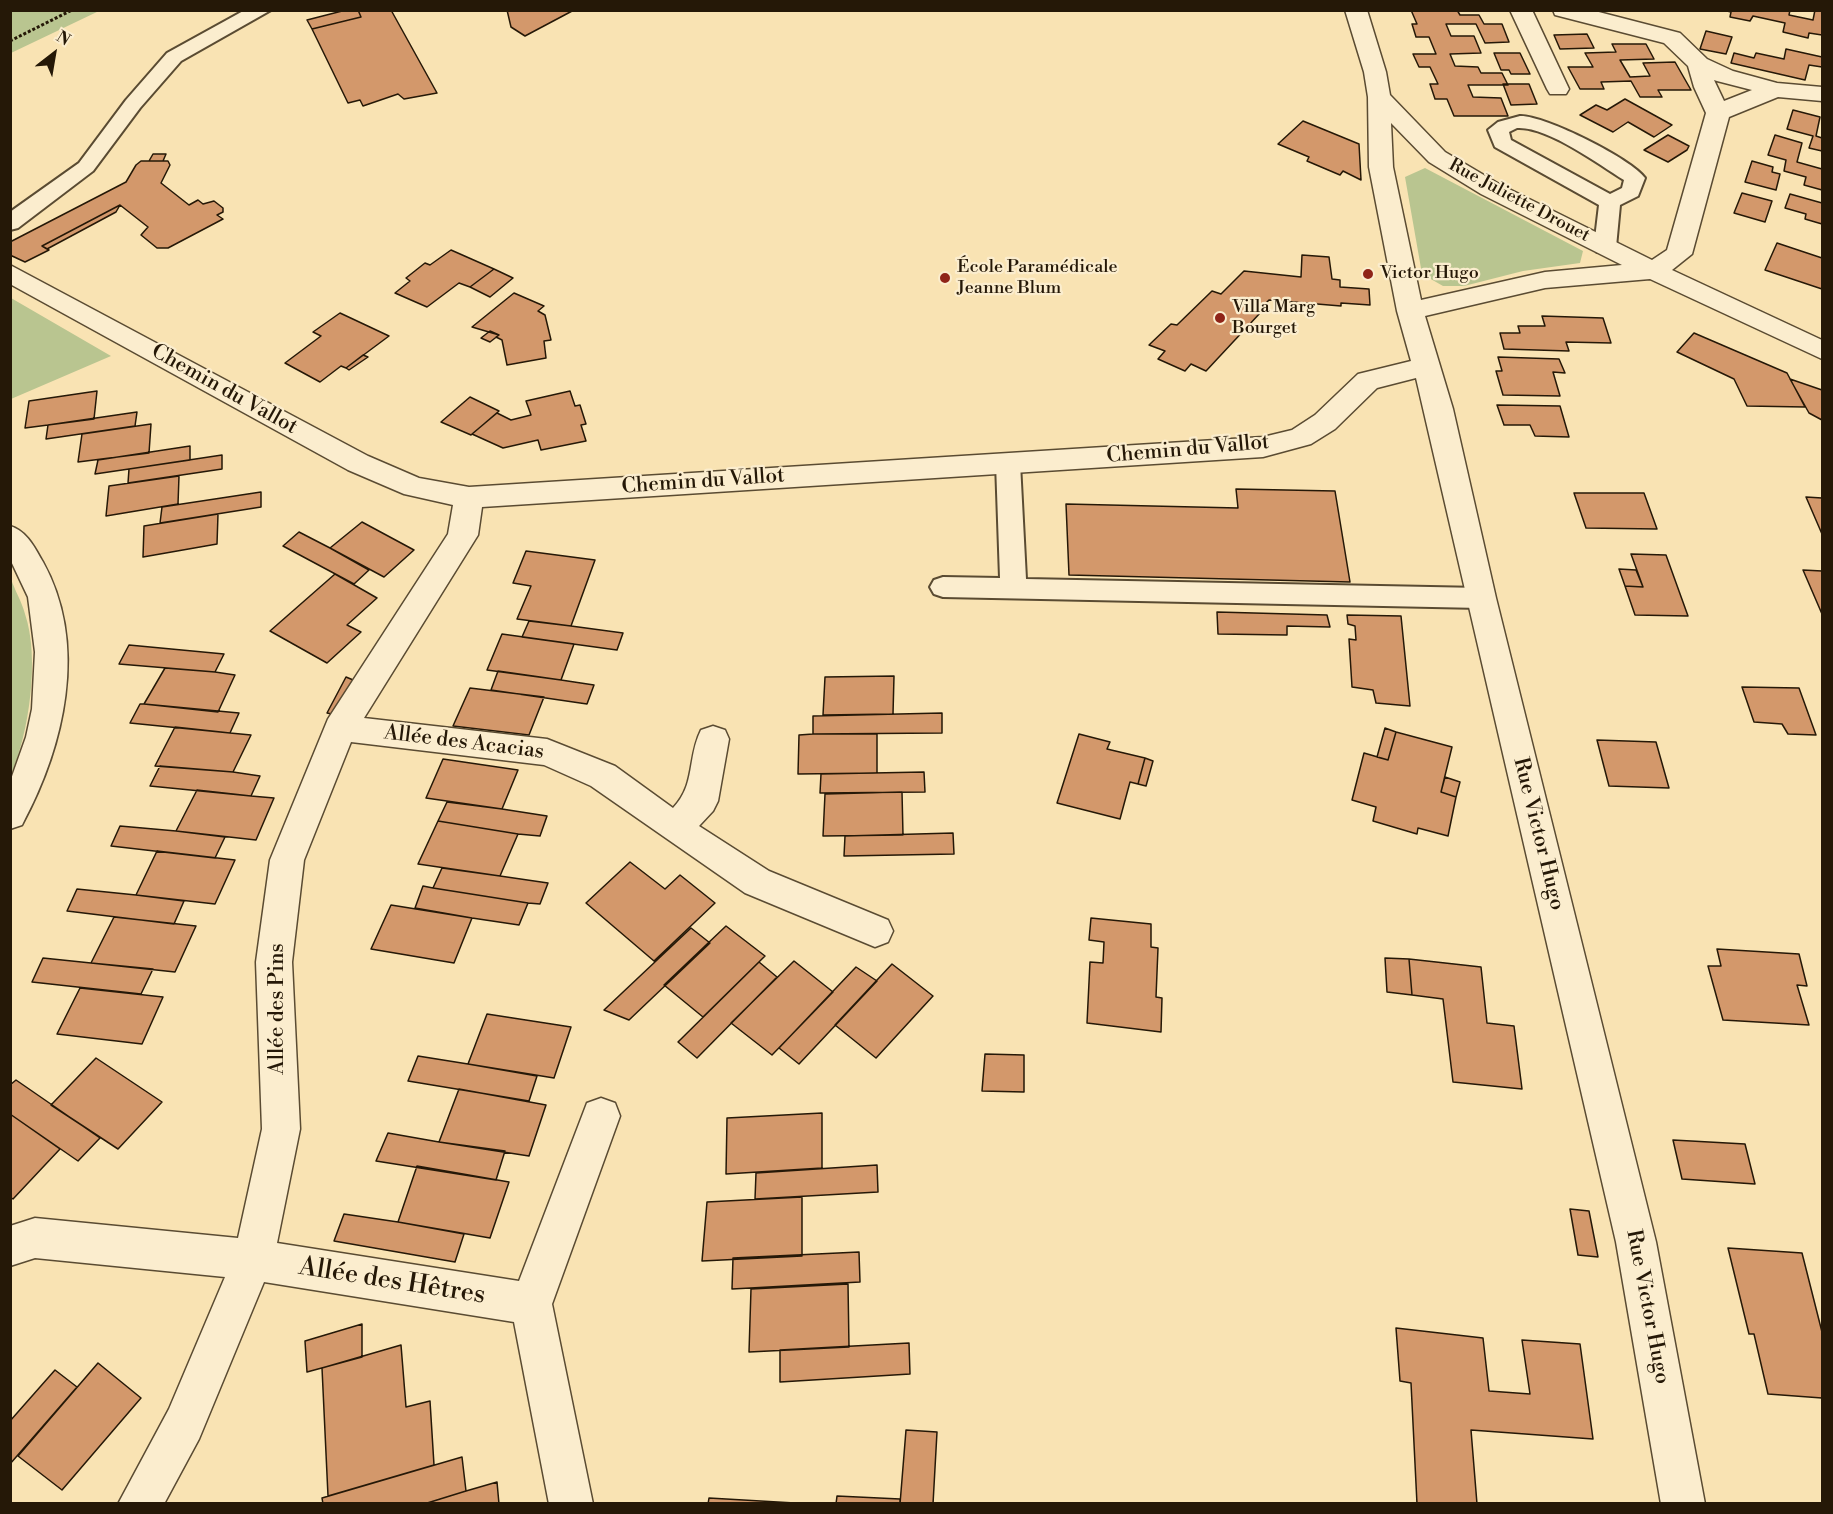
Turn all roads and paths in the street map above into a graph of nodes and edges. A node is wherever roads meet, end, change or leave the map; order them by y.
1 (72, 10) edge
2 (262, 10) edge
3 (1356, 10) edge
4 (1521, 10) edge
5 (1563, 10) edge
6 (10, 41) edge
7 (1699, 64) junction
8 (1558, 89) dead end
9 (1776, 90) junction
10 (1822, 94) edge
11 (1379, 97) junction
12 (1718, 113) junction
13 (1409, 162) junction
14 (1610, 202) junction
15 (10, 223) edge
16 (1605, 247) junction
17 (1653, 271) junction
18 (10, 273) edge
19 (1410, 311) junction
20 (1822, 350) edge
21 (1426, 367) junction
22 (1008, 463) junction
23 (469, 497) junction
24 (10, 537) edge
25 (943, 587) dead end
26 (1013, 588) junction
27 (1481, 598) junction
28 (340, 728) junction
29 (713, 739) dead end
30 (10, 815) edge
31 (675, 828) junction
32 (875, 931) dead end
33 (601, 1116) dead end
34 (10, 1246) edge
35 (253, 1260) junction
36 (531, 1304) junction
37 (140, 1503) edge
38 (571, 1503) edge
39 (1683, 1503) edge

1 - 6 path
2 - 15 lane
3 - 11 street, Rue Victor Hugo
4 - 8 street
5 - 7 street
7 - 9 street
7 - 12 street
9 - 10 street
9 - 12 street
11 - 13 street, Rue Victor Hugo
11 - 13 street, Rue Juliette Drouet
12 - 17 street
13 - 16 street, Rue Juliette Drouet
13 - 19 street, Rue Victor Hugo
14 - 14 lane
14 - 16 lane
16 - 17 street, Rue Juliette Drouet
17 - 19 street, Rue Juliette Drouet
17 - 20 street, Rue Juliette Drouet
18 - 23 street, Chemin du Vallot
19 - 21 street, Rue Victor Hugo
21 - 22 street, Chemin du Vallot
21 - 27 street, Rue Victor Hugo
22 - 23 street, Chemin du Vallot
22 - 26 lane
23 - 28 street, Allée des Pins
24 - 30 street
25 - 26 lane
26 - 27 lane
27 - 39 street, Rue Victor Hugo
28 - 31 street, Allée des Acacias
28 - 35 street, Allée des Pins
29 - 31 street
31 - 32 street, Allée des Acacias
33 - 36 street
34 - 35 street, Allée des Hêtres
35 - 36 street, Allée des Hêtres
35 - 37 street, Allée des Pins
36 - 38 street

